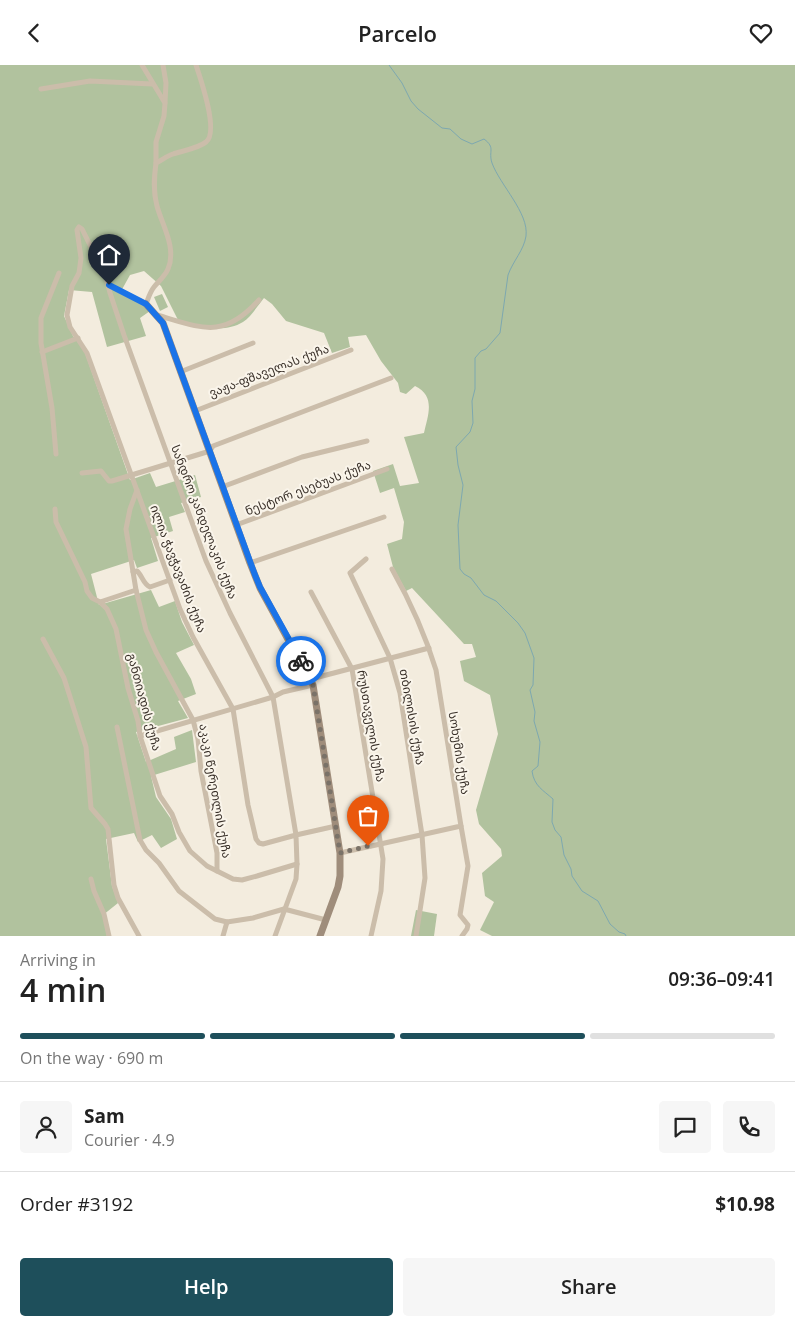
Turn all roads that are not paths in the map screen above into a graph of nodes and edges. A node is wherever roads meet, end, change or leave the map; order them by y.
1 (142, 65) edge
2 (163, 65) edge
3 (196, 65) edge
4 (152, 84) junction
5 (41, 89) dead end
6 (164, 103) junction
7 (156, 163) junction
8 (59, 273) dead end
9 (109, 285) junction
10 (72, 286) joint
11 (259, 300) dead end
12 (146, 304) junction
13 (157, 315) junction
14 (78, 338) junction
15 (253, 343) dead end
16 (351, 350) dead end
17 (42, 352) junction
18 (180, 372) junction
19 (391, 378) dead end
20 (195, 411) junction
21 (367, 441) dead end
22 (210, 451) junction
23 (56, 454) dead end
24 (170, 464) junction
25 (387, 469) dead end
26 (82, 473) dead end
27 (131, 475) junction
28 (222, 487) junction
29 (137, 490) junction
30 (55, 509) dead end
31 (384, 517) dead end
32 (236, 525) junction
33 (366, 559) dead end
34 (250, 563) junction
35 (392, 569) dead end
36 (133, 572) junction
37 (170, 580) junction
38 (136, 590) junction
39 (311, 592) dead end
40 (100, 602) junction
41 (43, 639) dead end
42 (429, 648) junction
43 (390, 658) junction
44 (352, 669) junction
45 (312, 682) junction
46 (274, 697) junction
47 (233, 709) junction
48 (192, 720) junction
49 (117, 727) dead end
50 (140, 736) junction
51 (336, 826) junction
52 (461, 826) junction
53 (296, 835) junction
54 (422, 835) junction
55 (381, 843) junction
56 (340, 853) junction
57 (297, 864) junction
58 (218, 871) junction
59 (91, 879) dead end
60 (284, 909) junction
61 (326, 920) junction
62 (227, 922) junction
63 (109, 936) edge
64 (139, 936) edge
65 (223, 936) edge
66 (275, 936) edge
67 (320, 936) edge
68 (371, 936) edge
69 (416, 936) edge
70 (462, 936) edge

1 - 4 street
2 - 6 street
3 - 7 street
4 - 5 street
4 - 6 street
6 - 7 street
7 - 12 street
8 - 17 street
9 - 10 street, სანდრო კანდელაკის ქუჩა
9 - 12 street
9 - 24 street, სანდრო კანდელაკის ქუჩა
10 - 14 street, ილია ჭავჭავაძის ქუჩა
11 - 13 street
12 - 13 street
13 - 18 street
14 - 17 street
14 - 27 street, ილია ჭავჭავაძის ქუჩა
15 - 18 street
16 - 20 street, ვაჟა-ფშაველას ქუჩა
17 - 23 street
18 - 20 street
19 - 22 street
20 - 22 street
21 - 28 street
22 - 24 street
22 - 28 street
24 - 27 street
24 - 46 street, სანდრო კანდელაკის ქუჩა
25 - 32 street, ნესტორ ესებუას ქუჩა
26 - 27 street
27 - 29 street, ილია ჭავჭავაძის ქუჩა
28 - 32 street
29 - 36 street, აკაკი წერეთლის ქუჩა
29 - 37 street, ილია ჭავჭავაძის ქუჩა
30 - 40 street, განთიადის ქუჩა
31 - 34 street
32 - 34 street
33 - 43 street, თბილისის ქუჩა
34 - 45 street
35 - 42 street, სოხუმის ქუჩა
36 - 37 street
36 - 38 street, აკაკი წერეთლის ქუჩა
37 - 47 street, ილია ჭავჭავაძის ქუჩა
38 - 40 street
38 - 48 street, აკაკი წერეთლის ქუჩა
39 - 44 street, რუსთაველის ქუჩა
40 - 50 street, განთიადის ქუჩა
41 - 64 street
42 - 43 street
42 - 52 street, სოხუმის ქუჩა
43 - 44 street
43 - 54 street, თბილისის ქუჩა
44 - 45 street
44 - 55 street, რუსთაველის ქუჩა
45 - 46 street
45 - 51 street
46 - 47 street
46 - 53 street, სანდრო კანდელაკის ქუჩა
47 - 48 street
47 - 53 street, ილია ჭავჭავაძის ქუჩა
48 - 50 street
48 - 58 street, აკაკი წერეთლის ქუჩა
49 - 62 street
50 - 58 street, განთიადის ქუჩა
51 - 53 street, ილია ჭავჭავაძის ქუჩა
51 - 56 street
52 - 54 street
52 - 70 street, სოხუმის ქუჩა
53 - 57 street, სანდრო კანდელაკის ქუჩა
54 - 55 street
54 - 69 street, თბილისის ქუჩა
55 - 56 street
55 - 68 street, რუსთაველის ქუჩა
56 - 61 street
57 - 58 street, განთიადის ქუჩა
57 - 60 street, სანდრო კანდელაკის ქუჩა
59 - 63 street
60 - 61 street
60 - 62 street
60 - 66 street, სანდრო კანდელაკის ქუჩა
61 - 67 street
62 - 65 street

